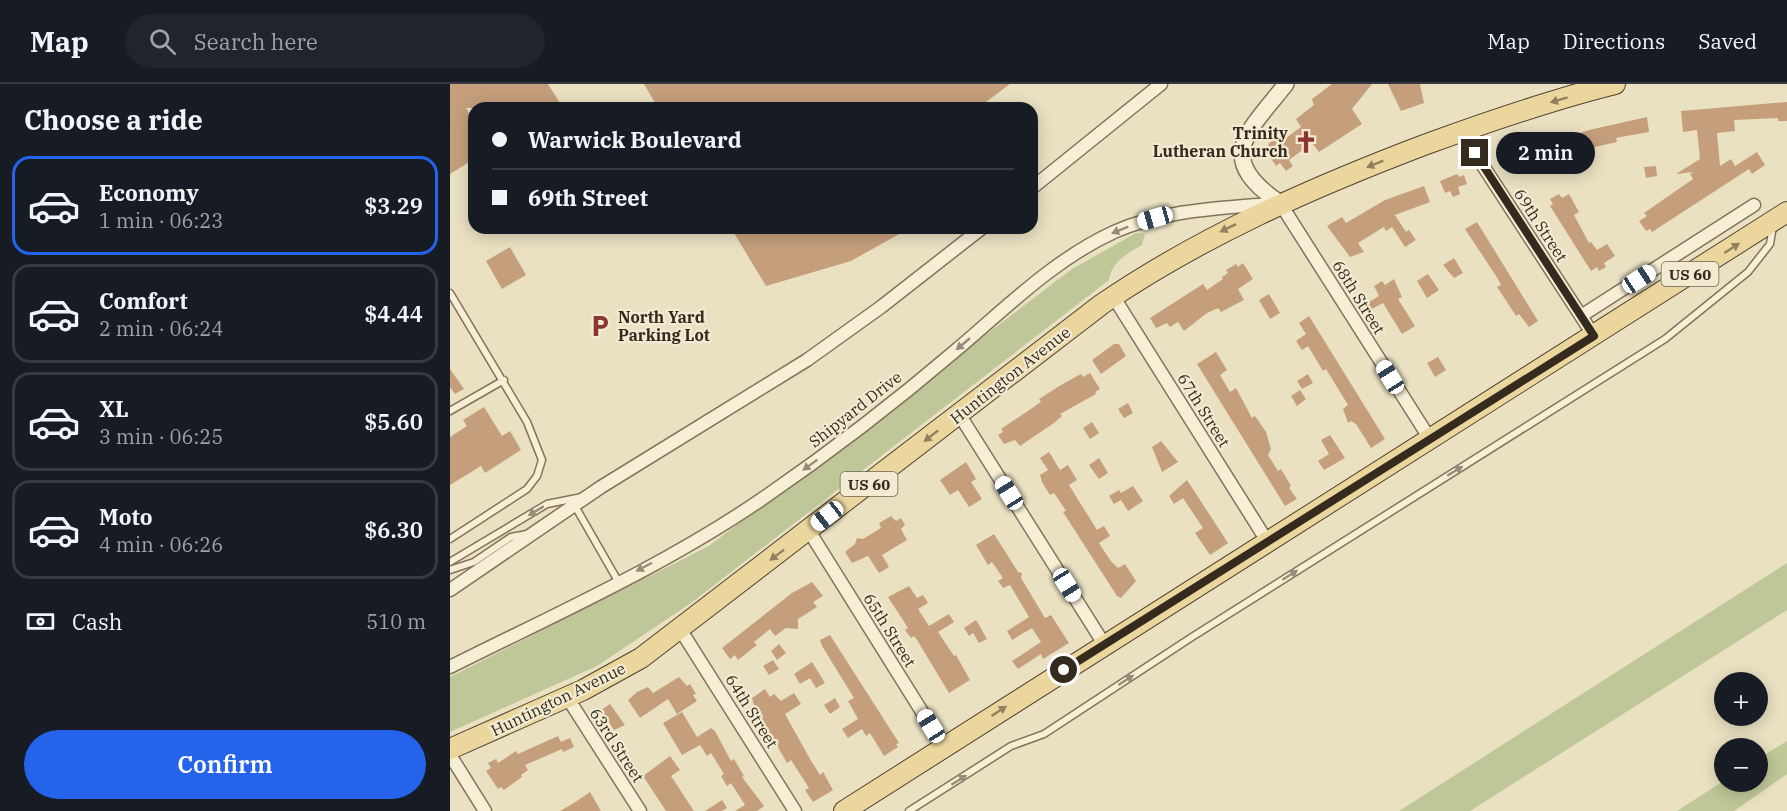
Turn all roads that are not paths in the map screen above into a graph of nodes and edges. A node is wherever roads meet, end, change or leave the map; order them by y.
1 (1161, 84) edge
2 (1286, 84) edge
3 (1615, 84) edge
4 (1461, 132) junction
5 (1038, 183) edge
6 (1280, 203) junction
7 (1754, 205) dead end
8 (1780, 216) edge
9 (974, 234) edge
10 (450, 293) edge
11 (1113, 297) junction
12 (1581, 316) junction
13 (1594, 336) junction
14 (504, 380) junction
15 (450, 411) edge
16 (959, 414) junction
17 (1430, 440) junction
18 (591, 494) junction
19 (575, 506) junction
20 (808, 531) junction
21 (533, 533) junction
22 (450, 539) edge
23 (1267, 541) junction
24 (450, 562) edge
25 (450, 570) edge
26 (618, 581) junction
27 (450, 590) edge
28 (680, 629) junction
29 (1104, 644) junction
30 (450, 667) edge
31 (567, 697) junction
32 (944, 747) junction
33 (450, 749) edge
34 (450, 756) edge
35 (485, 811) edge
36 (640, 811) edge
37 (795, 811) edge
38 (844, 811) edge
39 (909, 811) edge

1 - 5 street
2 - 6 street
3 -> 4 main road, Huntington Avenue / US 60
4 -> 6 main road, Huntington Avenue / US 60
4 - 12 street, 69th Street
6 -> 11 main road, Huntington Avenue / US 60
6 - 17 street, 68th Street
6 -> 26 street, Shipyard Drive
7 - 12 street
13 -> 8 main road, US 60
39 -> 8 lane
9 - 18 street
10 - 14 lane
11 - 16 main road, Huntington Avenue / US 60
11 - 23 street, 67th Street
12 - 13 street, 69th Street
13 - 17 main road, US 60
14 - 15 lane
14 - 22 lane
16 -> 20 main road, Huntington Avenue / US 60
16 - 29 street
17 - 23 main road, US 60
18 - 19 street
18 -> 24 lane
19 - 21 street
19 - 26 lane
20 -> 28 main road, Huntington Avenue / US 60
20 - 32 street, 65th Street
21 - 25 lane
21 - 27 street
23 - 29 main road, US 60
26 - 30 street, Shipyard Drive
28 - 31 main road, Huntington Avenue / US 60
28 - 37 street, 64th Street
32 -> 29 main road, US 60
31 - 33 main road, Huntington Avenue / US 60
31 - 36 street, 63rd Street
32 - 38 main road, US 60
34 - 35 street

